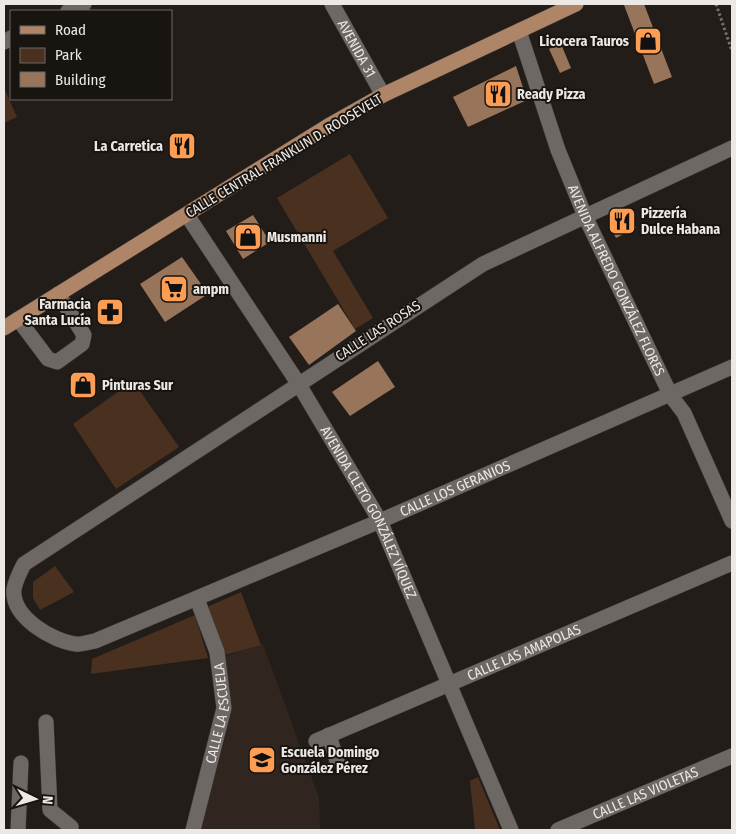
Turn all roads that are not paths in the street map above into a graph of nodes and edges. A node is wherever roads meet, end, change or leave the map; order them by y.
1 (84, 4) edge
2 (332, 4) edge
3 (576, 4) edge
4 (70, 10) edge
5 (519, 31) junction
6 (383, 95) junction
7 (732, 148) edge
8 (187, 215) junction
9 (585, 216) junction
10 (58, 294) junction
11 (18, 319) junction
12 (4, 328) edge
13 (732, 368) edge
14 (298, 383) junction
15 (671, 396) junction
16 (380, 521) junction
17 (732, 521) edge
18 (732, 563) edge
19 (197, 599) junction
20 (94, 641) joint
21 (449, 683) junction
22 (46, 722) dead end
23 (732, 756) edge
24 (337, 761) dead end
25 (21, 764) dead end
26 (18, 830) edge
27 (70, 830) edge
28 (193, 830) edge
29 (511, 830) edge
30 (558, 830) edge

1 - 4 street
2 - 6 street, AVENIDA 31
3 - 5 main road, CALLE CENTRAL FRANKLIN D. ROOSEVELT
5 - 6 main road, CALLE CENTRAL FRANKLIN D. ROOSEVELT
5 - 9 street, AVENIDA ALFREDO GONZÁLEZ FLORES
6 - 8 main road, CALLE CENTRAL FRANKLIN D. ROOSEVELT
7 - 9 street, CALLE LAS ROSAS
8 - 10 main road, CALLE CENTRAL FRANKLIN D. ROOSEVELT
8 - 14 street, AVENIDA CLETO GONZÁLEZ VÍQUEZ
9 - 14 street, CALLE LAS ROSAS
9 - 15 street, AVENIDA ALFREDO GONZÁLEZ FLORES
10 - 11 main road, CALLE CENTRAL FRANKLIN D. ROOSEVELT
10 - 11 street
11 - 12 main road, CALLE CENTRAL FRANKLIN D. ROOSEVELT
13 - 15 street, CALLE LOS GERANIOS
14 - 16 street, AVENIDA CLETO GONZÁLEZ VÍQUEZ
14 - 20 street, CALLE LAS ROSAS
15 - 16 street, CALLE LOS GERANIOS
15 - 17 street, AVENIDA ALFREDO GONZÁLEZ FLORES
16 - 19 street, CALLE LOS GERANIOS
16 - 21 street, AVENIDA CLETO GONZÁLEZ VÍQUEZ
18 - 21 street, CALLE LAS AMAPOLAS
19 - 20 street, CALLE LOS GERANIOS
19 - 28 street, CALLE LA ESCUELA
21 - 24 street, CALLE LAS AMAPOLAS
21 - 29 street, AVENIDA CLETO GONZÁLEZ VÍQUEZ
22 - 27 street
23 - 30 street, CALLE LAS VIOLETAS
25 - 26 street

